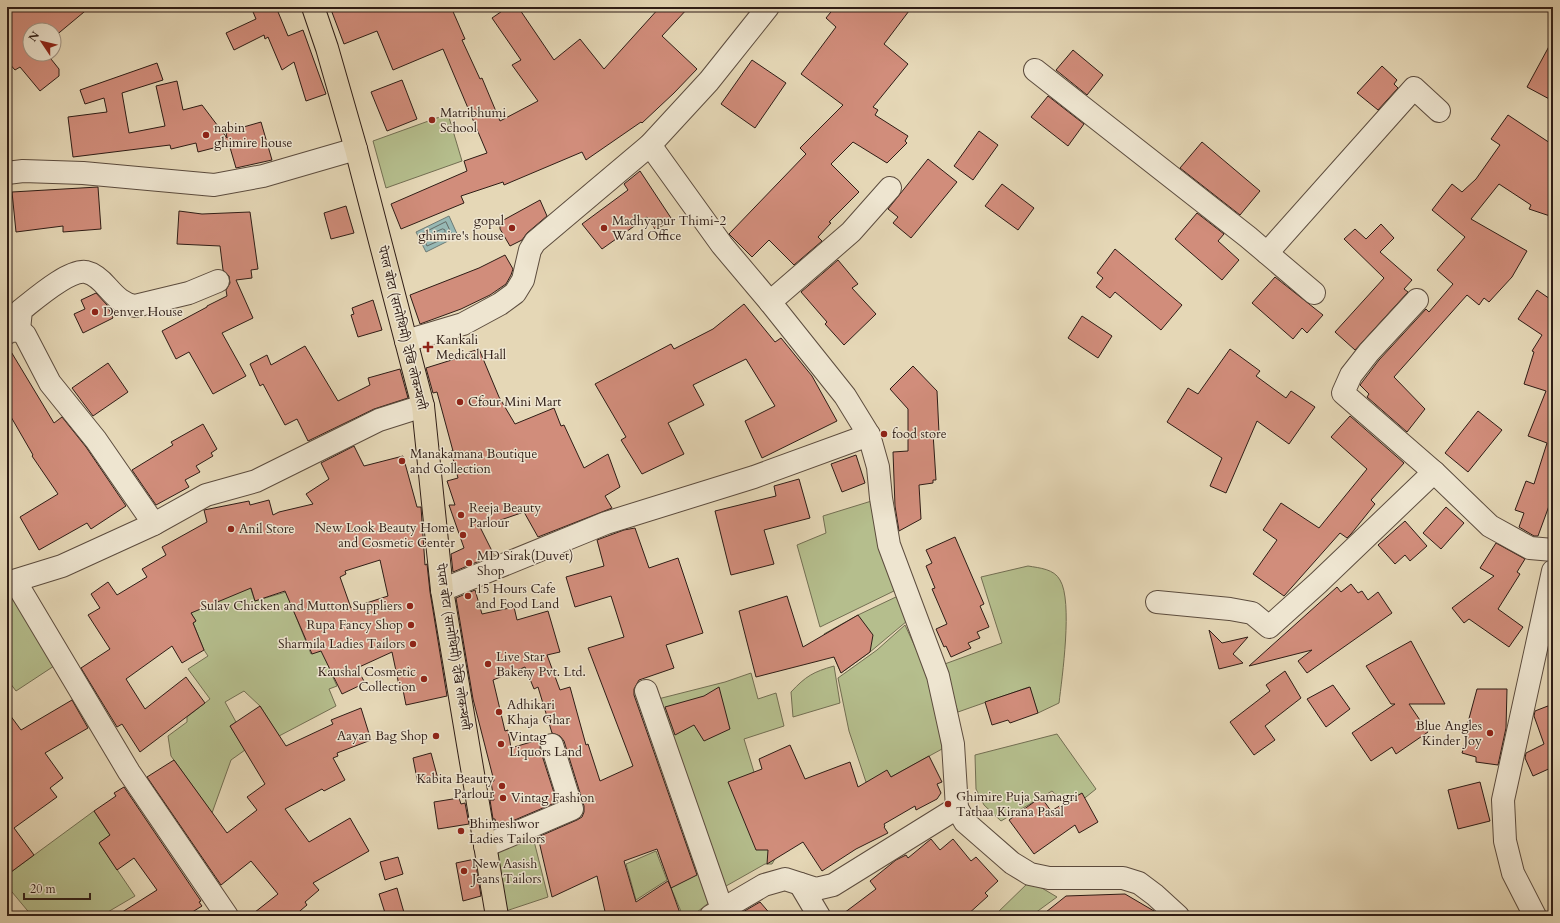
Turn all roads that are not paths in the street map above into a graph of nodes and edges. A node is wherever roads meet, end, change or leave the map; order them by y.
1 (313, 7) edge
2 (768, 7) edge
3 (1035, 70) dead end
4 (1439, 111) dead end
5 (650, 145) junction
6 (356, 149) junction
7 (7, 173) edge
8 (890, 188) dead end
9 (1266, 253) junction
10 (218, 281) dead end
11 (1314, 293) dead end
12 (1417, 300) dead end
13 (770, 302) junction
14 (13, 331) edge
15 (406, 341) junction
16 (424, 406) junction
17 (869, 435) junction
18 (1434, 472) junction
19 (154, 524) junction
20 (1553, 550) edge
21 (1553, 570) edge
22 (11, 582) edge
23 (442, 590) junction
24 (1157, 602) dead end
25 (646, 691) dead end
26 (552, 745) dead end
27 (957, 808) junction
28 (485, 846) junction
29 (800, 884) junction
30 (716, 912) edge
31 (494, 915) edge
32 (227, 916) edge
33 (819, 916) edge
34 (1178, 916) edge
35 (1534, 916) edge

1 - 6 main road, पेपल बोटा (सानोथिमी) देखि लोकन्थली
2 - 5 street
3 - 9 street
4 - 9 street
5 - 13 street
5 - 15 street
6 - 7 street
6 - 15 main road, पेपल बोटा (सानोथिमी) देखि लोकन्थली
8 - 13 street
9 - 11 street
10 - 14 street
12 - 18 street
13 - 17 street
14 - 19 street
15 - 16 main road, पेपल बोटा (सानोथिमी) देखि लोकन्थली
16 - 19 street
16 - 23 main road, पेपल बोटा (सानोथिमी) देखि लोकन्थली
17 - 23 street
17 - 27 street
18 - 20 street
18 - 24 street
19 - 22 street
21 - 35 street
22 - 32 street
23 - 28 main road, पेपल बोटा (सानोथिमी) देखि लोकन्थली
25 - 30 street
26 - 28 street
27 - 29 street
27 - 34 street
28 - 31 main road, पेपल बोटा (सानोथिमी) देखि लोकन्थली
29 - 30 street
29 - 33 street

